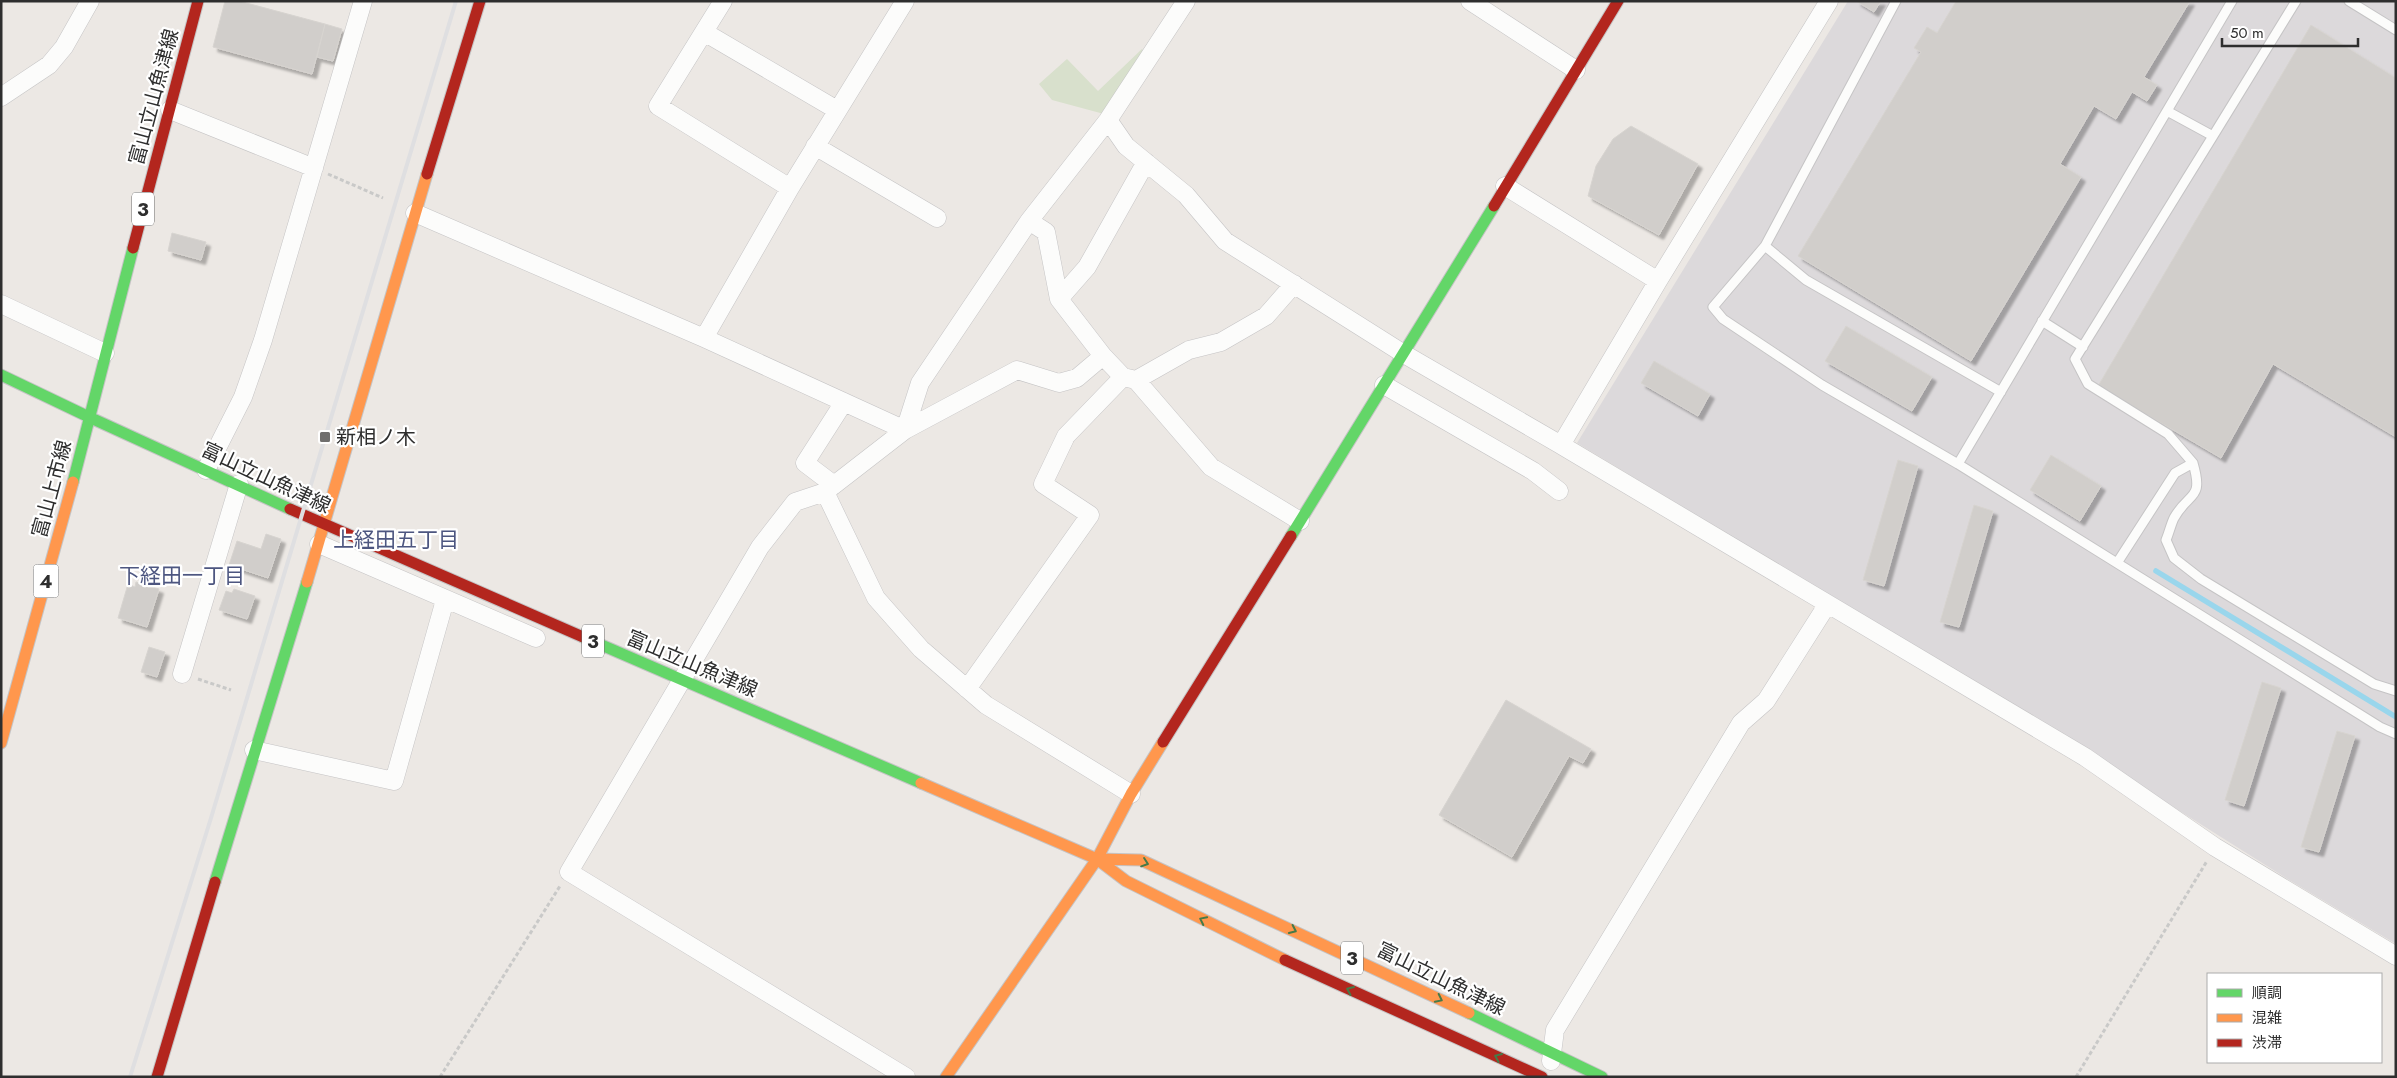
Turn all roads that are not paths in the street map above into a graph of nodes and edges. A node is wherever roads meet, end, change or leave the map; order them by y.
1 (90, 1) edge
2 (198, 1) edge
3 (363, 1) edge
4 (480, 1) edge
5 (723, 1) edge
6 (905, 1) edge
7 (1186, 1) edge
8 (1470, 1) edge
9 (1618, 1) edge
10 (1829, 1) edge
11 (1896, 1) edge
12 (2232, 1) edge
13 (2296, 1) edge
14 (2349, 1) edge
15 (2396, 30) edge
16 (704, 32) junction
17 (1576, 70) junction
18 (1, 97) edge
19 (170, 110) junction
20 (837, 110) junction
21 (2167, 111) junction
22 (1108, 120) junction
23 (2213, 136) junction
24 (815, 146) junction
25 (1146, 162) junction
26 (314, 168) junction
27 (1505, 186) junction
28 (790, 188) junction
29 (415, 213) junction
30 (937, 218) dead end
31 (1029, 221) junction
32 (1765, 246) junction
33 (1658, 281) junction
34 (1294, 284) junction
35 (1060, 299) junction
36 (1, 304) edge
37 (2042, 322) junction
38 (704, 338) junction
39 (2083, 347) junction
40 (105, 353) junction
41 (1404, 354) junction
42 (1103, 356) junction
43 (1, 375) edge
44 (1130, 379) junction
45 (1384, 385) junction
46 (2001, 392) junction
47 (844, 402) junction
48 (92, 418) junction
49 (906, 430) junction
50 (1562, 445) junction
51 (2193, 463) junction
52 (1958, 464) junction
53 (206, 470) junction
54 (239, 484) junction
55 (830, 488) junction
56 (1559, 492) dead end
57 (1300, 520) junction
58 (325, 526) junction
59 (319, 544) junction
60 (2117, 563) junction
61 (445, 600) junction
62 (1827, 605) junction
63 (536, 638) dead end
64 (182, 674) road end
65 (682, 680) junction
66 (968, 689) junction
67 (2396, 690) edge
68 (2396, 734) edge
69 (1, 744) edge
70 (254, 750) junction
71 (1131, 794) junction
72 (1096, 859) junction
73 (2396, 956) edge
74 (1552, 1053) junction
75 (157, 1077) edge
76 (906, 1077) edge
77 (946, 1077) edge
78 (1542, 1077) edge
79 (1549, 1077) edge
80 (1602, 1077) edge

1 - 18 street
2 - 19 main road, 富山立山魚津線 / 3
3 - 26 street
4 - 29 main road
5 - 16 street
6 - 20 street
7 - 22 street
8 - 17 street
9 - 17 main road
10 - 33 street
11 - 32 lane
12 - 21 lane
13 - 23 lane
14 - 15 lane
16 - 20 street
16 - 28 street
17 - 27 main road
19 - 26 street
19 - 40 main road, 富山立山魚津線 / 3
20 - 24 street
21 - 23 lane
21 - 37 lane
22 - 25 street
22 - 31 street
23 - 39 lane
24 - 28 street
24 - 30 street
25 - 34 street
25 - 35 street
26 - 53 street
27 - 33 street
27 - 41 main road
28 - 38 street
29 - 38 street
29 - 58 main road
31 - 35 street
31 - 49 street
32 - 46 lane
32 - 52 lane
33 - 50 street
34 - 41 street
34 - 44 street
35 - 42 street
36 - 40 street
37 - 39 lane
37 - 46 lane
38 - 47 street
39 - 51 lane
40 - 48 main road, 富山立山魚津線 / 3
41 - 45 main road
41 - 50 street
42 - 44 street
42 - 49 street
43 - 48 main road
44 - 57 street
44 - 66 street
45 - 56 street
45 - 57 main road
46 - 52 lane
47 - 49 street
47 - 55 street
48 - 53 main road, 富山立山魚津線 / 3
48 - 69 main road, 富山上市線 / 4
49 - 55 street
50 - 62 street
51 - 60 lane
51 - 67 lane
52 - 60 lane
53 - 54 main road, 富山立山魚津線 / 3
54 - 58 main road, 富山立山魚津線 / 3
54 - 64 street
55 - 65 street
55 - 66 street
57 - 71 main road
58 - 59 main road
58 - 65 main road, 富山立山魚津線 / 3
59 - 61 street
59 - 70 main road
60 - 68 lane
61 - 63 street
61 - 70 street
62 - 73 street
62 - 74 street
65 - 72 main road, 富山立山魚津線 / 3
65 - 76 street
66 - 71 street
70 - 75 main road
71 - 72 main road
72 -> 74 main road, 富山立山魚津線 / 3
72 - 77 main road
78 -> 72 main road, 富山立山魚津線 / 3
74 - 79 street
74 - 80 main road, 富山立山魚津線 / 3

